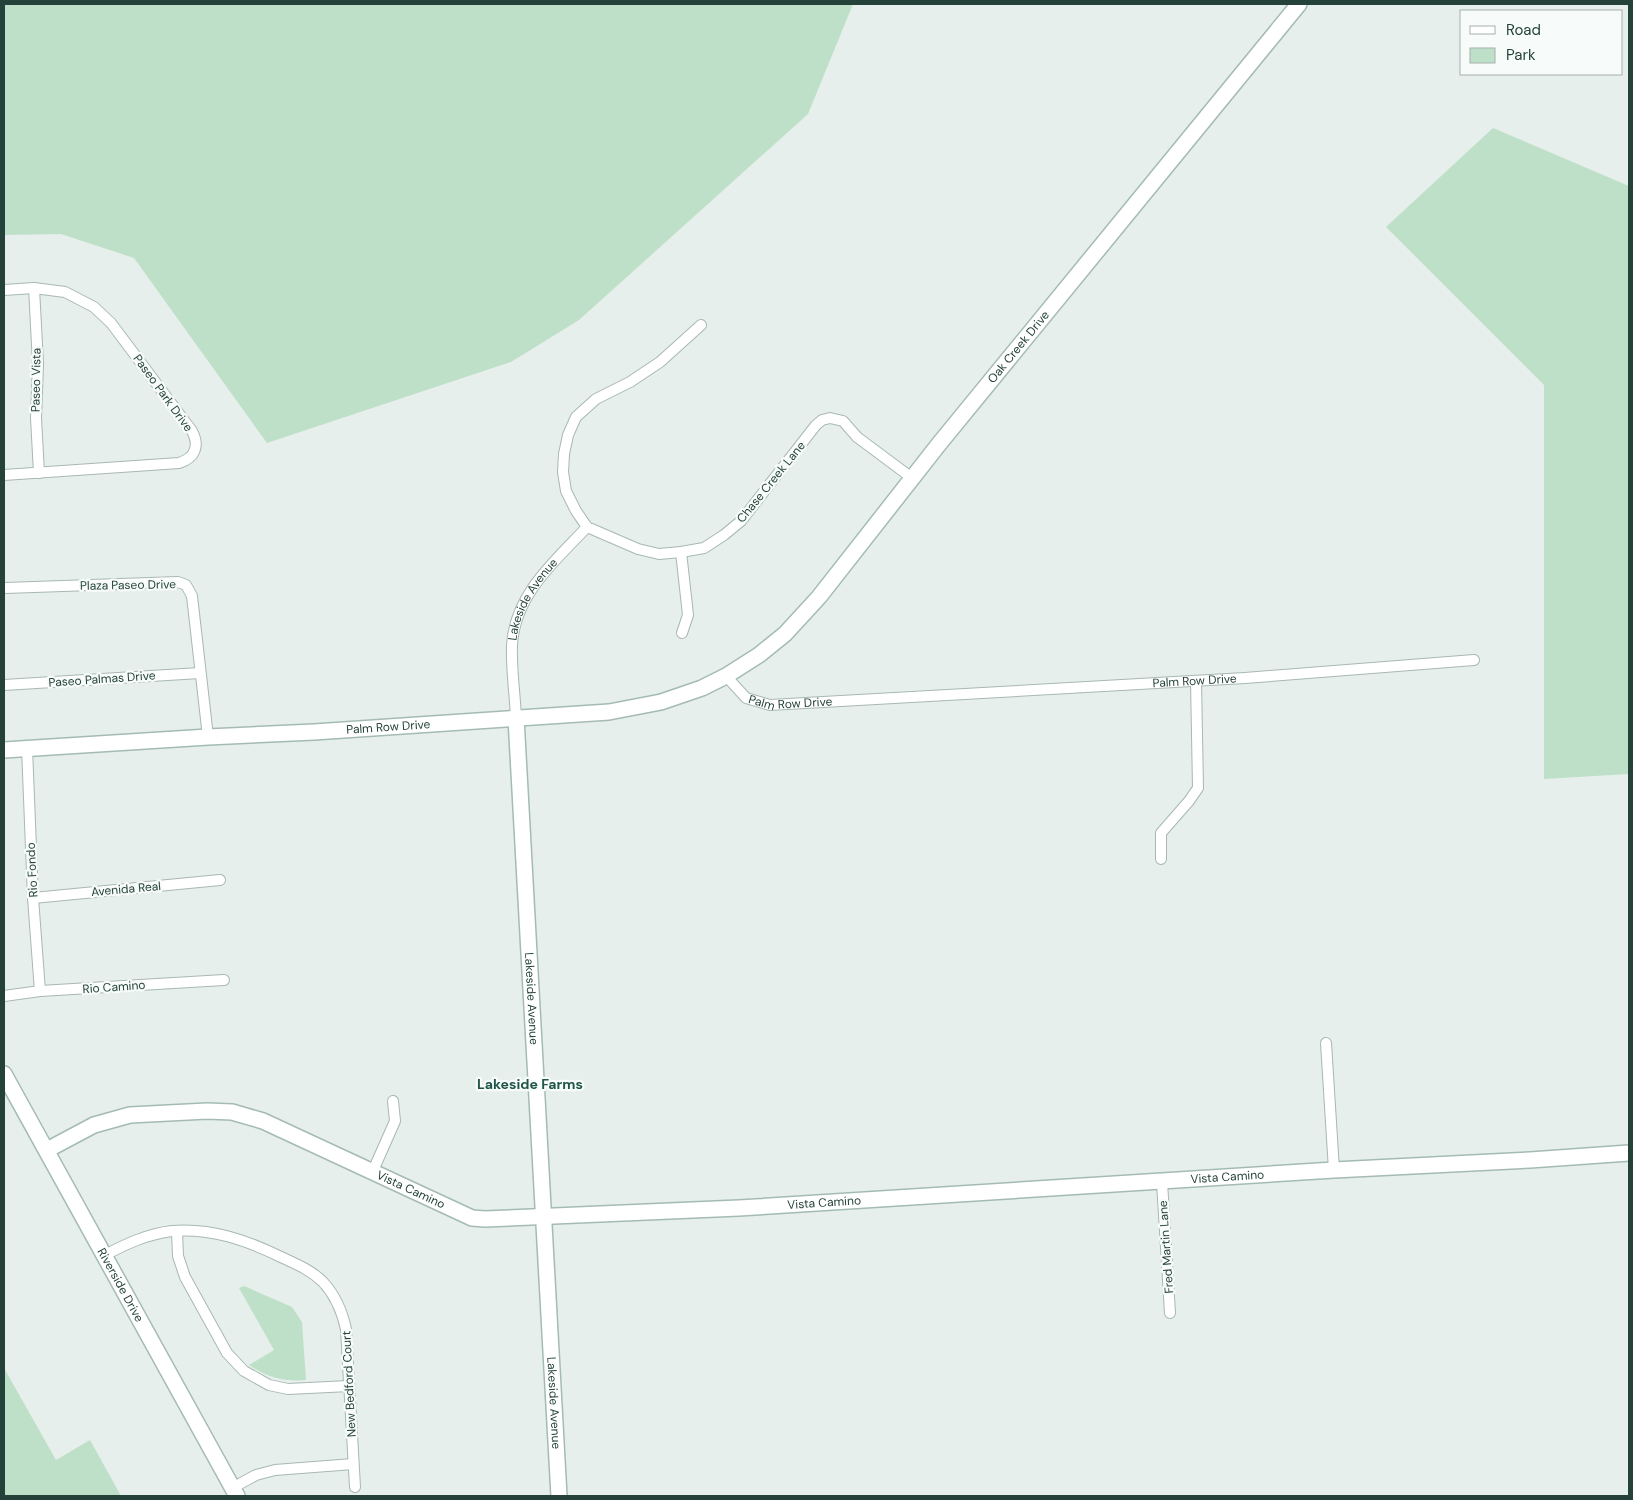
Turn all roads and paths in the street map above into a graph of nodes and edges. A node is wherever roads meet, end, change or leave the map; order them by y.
1 (1299, 4) edge
2 (34, 288) junction
3 (4, 290) edge
4 (701, 325) dead end
5 (39, 473) junction
6 (4, 474) edge
7 (912, 478) junction
8 (587, 527) junction
9 (681, 552) junction
10 (5, 588) dead end
11 (682, 633) dead end
12 (1474, 660) dead end
13 (200, 673) junction
14 (726, 676) junction
15 (1196, 681) junction
16 (4, 685) edge
17 (516, 718) junction
18 (208, 737) junction
19 (27, 748) junction
20 (4, 750) edge
21 (1161, 859) dead end
22 (220, 880) dead end
23 (33, 898) junction
24 (224, 980) dead end
25 (40, 992) junction
26 (4, 996) edge
27 (1326, 1044) dead end
28 (4, 1074) edge
29 (394, 1101) dead end
30 (47, 1150) junction
31 (1629, 1153) edge
32 (1334, 1170) junction
33 (372, 1173) junction
34 (1162, 1182) junction
35 (544, 1217) junction
36 (177, 1231) junction
37 (104, 1255) junction
38 (1170, 1313) dead end
39 (349, 1386) junction
40 (354, 1464) junction
41 (355, 1487) dead end
42 (235, 1492) edge
43 (559, 1496) edge

1 - 7 street, Oak Creek Drive
2 - 3 street, Paseo Park Drive
2 - 5 street, Paseo Vista
2 - 5 street, Paseo Park Drive
4 - 8 street
5 - 6 street, Paseo Park Drive
7 - 9 street, Chase Creek Lane
7 - 14 street, Oak Creek Drive
8 - 9 street, Chase Creek Lane
8 - 17 street, Lakeside Avenue
9 - 11 street
10 - 13 street, Plaza Paseo Drive
12 - 15 street, Palm Row Drive
13 - 16 street, Paseo Palmas Drive
13 - 18 street, Plaza Paseo Drive
14 - 15 street, Palm Row Drive
14 - 17 street, Palm Row Drive
15 - 21 street
17 - 18 street, Palm Row Drive
17 - 35 street, Lakeside Avenue
18 - 19 street, Palm Row Drive
19 - 20 street, Palm Row Drive
19 - 23 street, Rio Fondo
22 - 23 street, Avenida Real
23 - 25 street, Rio Fondo
24 - 25 street, Rio Camino
25 - 26 street, Rio Camino
27 - 32 street
28 - 30 street, Riverside Drive
29 - 33 street
30 - 33 street, Vista Camino
30 - 37 street, Riverside Drive
31 - 32 street, Vista Camino
32 - 34 street, Vista Camino
33 - 35 street, Vista Camino
34 - 35 street, Vista Camino
34 - 38 street, Fred Martin Lane
35 - 43 street, Lakeside Avenue
36 - 37 street, New Bedford Court
36 - 39 street
36 - 39 street, New Bedford Court
37 - 42 street, Riverside Drive
39 - 40 street, New Bedford Court
40 - 41 street, New Bedford Court
40 - 42 street

